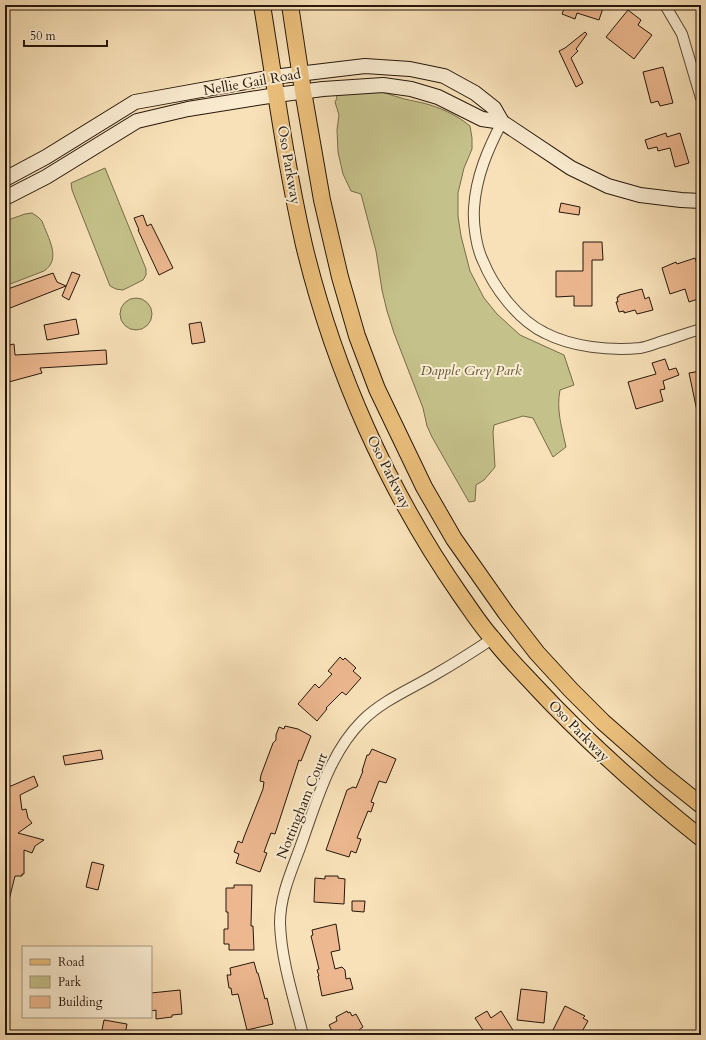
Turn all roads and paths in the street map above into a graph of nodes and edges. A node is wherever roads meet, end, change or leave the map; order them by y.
1 (262, 5) edge
2 (290, 5) edge
3 (665, 5) edge
4 (301, 73) junction
5 (273, 77) junction
6 (303, 91) junction
7 (276, 95) junction
8 (701, 98) edge
9 (502, 122) junction
10 (5, 179) edge
11 (5, 198) edge
12 (701, 201) edge
13 (701, 329) edge
14 (492, 639) junction
15 (701, 805) edge
16 (701, 838) edge
17 (303, 1035) edge

1 - 5 main road, Oso Parkway
2 - 4 main road, Oso Parkway
3 - 8 street
4 - 5 street, Nellie Gail Road
4 - 6 main road, Oso Parkway
4 - 9 street, Nellie Gail Road
5 - 7 main road, Oso Parkway
5 - 10 street, Nellie Gail Road
6 - 7 street, Nellie Gail Road
6 - 9 street, Nellie Gail Road
6 - 15 main road, Oso Parkway
7 - 11 street, Nellie Gail Road
7 - 14 main road, Oso Parkway
9 - 12 street, Nellie Gail Road
9 - 13 street
14 - 16 main road, Oso Parkway
14 - 17 street, Nottingham Court

